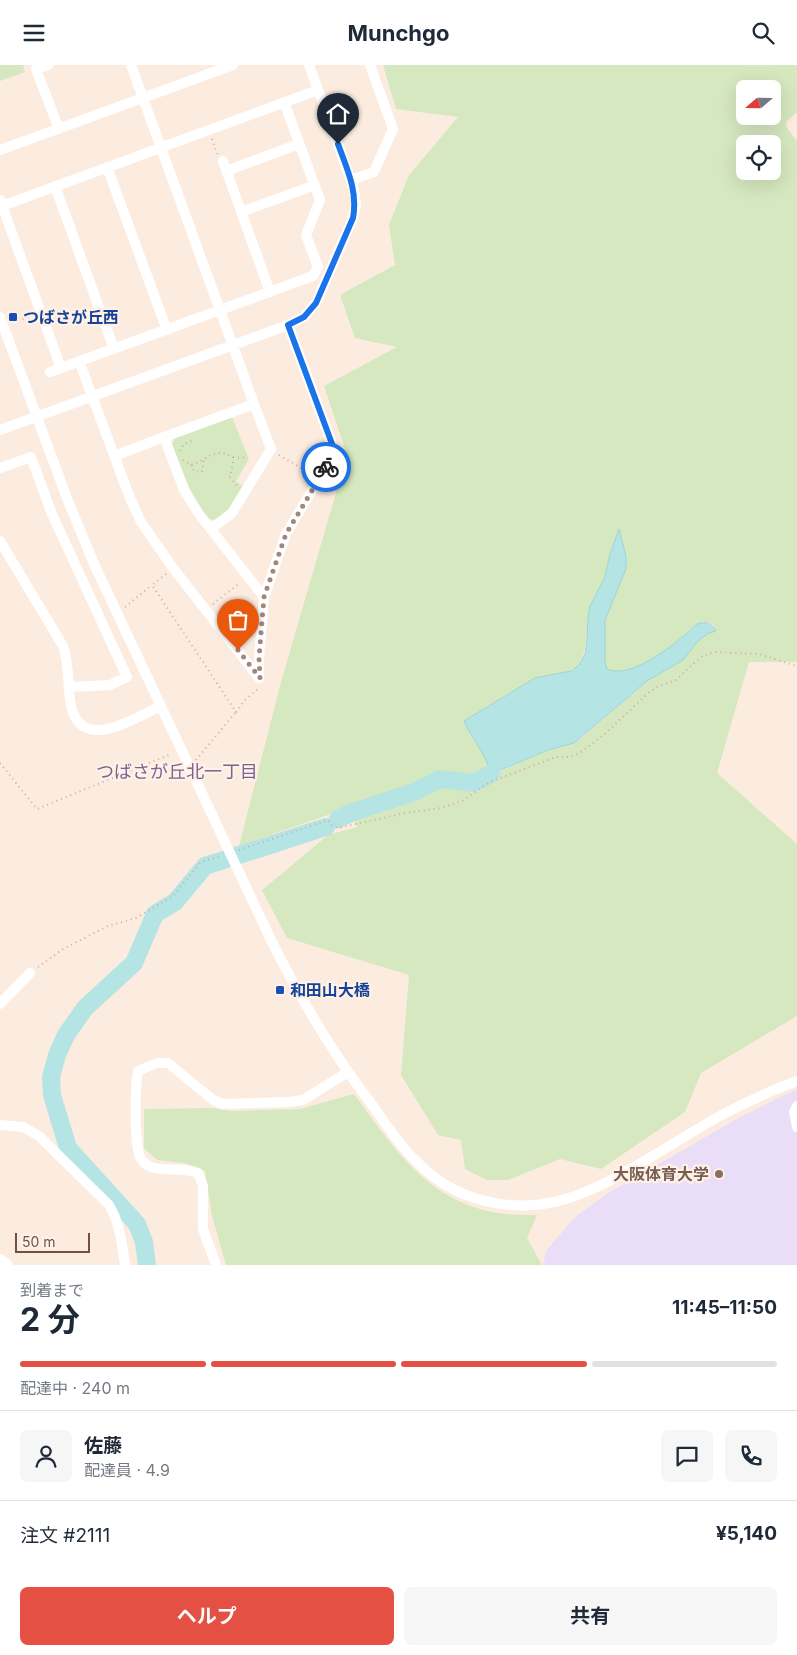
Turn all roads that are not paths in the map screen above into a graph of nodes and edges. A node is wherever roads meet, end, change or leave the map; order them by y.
1 (48, 65) edge
2 (131, 65) edge
3 (233, 65) edge
4 (309, 65) edge
5 (370, 65) edge
6 (318, 90) junction
7 (143, 98) junction
8 (284, 102) junction
9 (58, 129) junction
10 (299, 144) junction
11 (160, 147) junction
12 (0, 150) edge
13 (108, 167) junction
14 (351, 180) junction
15 (314, 185) junction
16 (55, 186) junction
17 (1, 203) edge
18 (241, 212) junction
19 (270, 292) junction
20 (220, 310) junction
21 (2, 321) edge
22 (288, 325) junction
23 (167, 330) junction
24 (233, 345) junction
25 (114, 349) junction
26 (79, 361) junction
27 (61, 368) junction
28 (50, 372) dead end
29 (93, 397) junction
30 (254, 404) junction
31 (36, 417) junction
32 (0, 430) edge
33 (164, 437) junction
34 (114, 456) junction
35 (0, 467) edge
36 (211, 529) junction
37 (0, 541) edge
38 (264, 597) junction
39 (70, 687) junction
40 (161, 706) junction
41 (30, 973) road end
42 (0, 1003) edge
43 (348, 1072) junction
44 (797, 1081) edge
45 (797, 1106) edge
46 (0, 1125) edge
47 (797, 1127) edge
48 (0, 1259) edge
49 (8, 1265) edge
50 (124, 1265) edge
51 (216, 1265) edge

1 - 9 street
2 - 7 street
3 - 7 street
4 - 6 street
5 - 14 street
6 - 8 street
6 - 14 street
7 - 9 street
7 - 11 street
8 - 10 street
8 - 11 street
9 - 12 street
10 - 15 street
10 - 18 street
11 - 13 street
11 - 20 street
13 - 16 street
13 - 23 street
14 - 22 street
15 - 18 street
15 - 19 street
16 - 17 street
16 - 25 street
17 - 27 street
18 - 19 street
19 - 20 street
20 - 23 street
20 - 24 street
21 - 31 street
22 - 24 street
22 - 38 street
23 - 25 street
24 - 29 street
24 - 30 street
25 - 26 street
26 - 27 street
26 - 29 street
27 - 28 street
29 - 31 street
29 - 34 street
30 - 33 street
30 - 36 street
31 - 32 street
31 - 40 street
33 - 34 street
33 - 36 street
34 - 38 street
35 - 39 street
36 - 38 street
37 - 39 street
39 - 40 street
40 - 43 street
41 - 42 street
43 - 44 street
43 - 51 street
45 - 47 street
46 - 50 street
48 - 49 street

